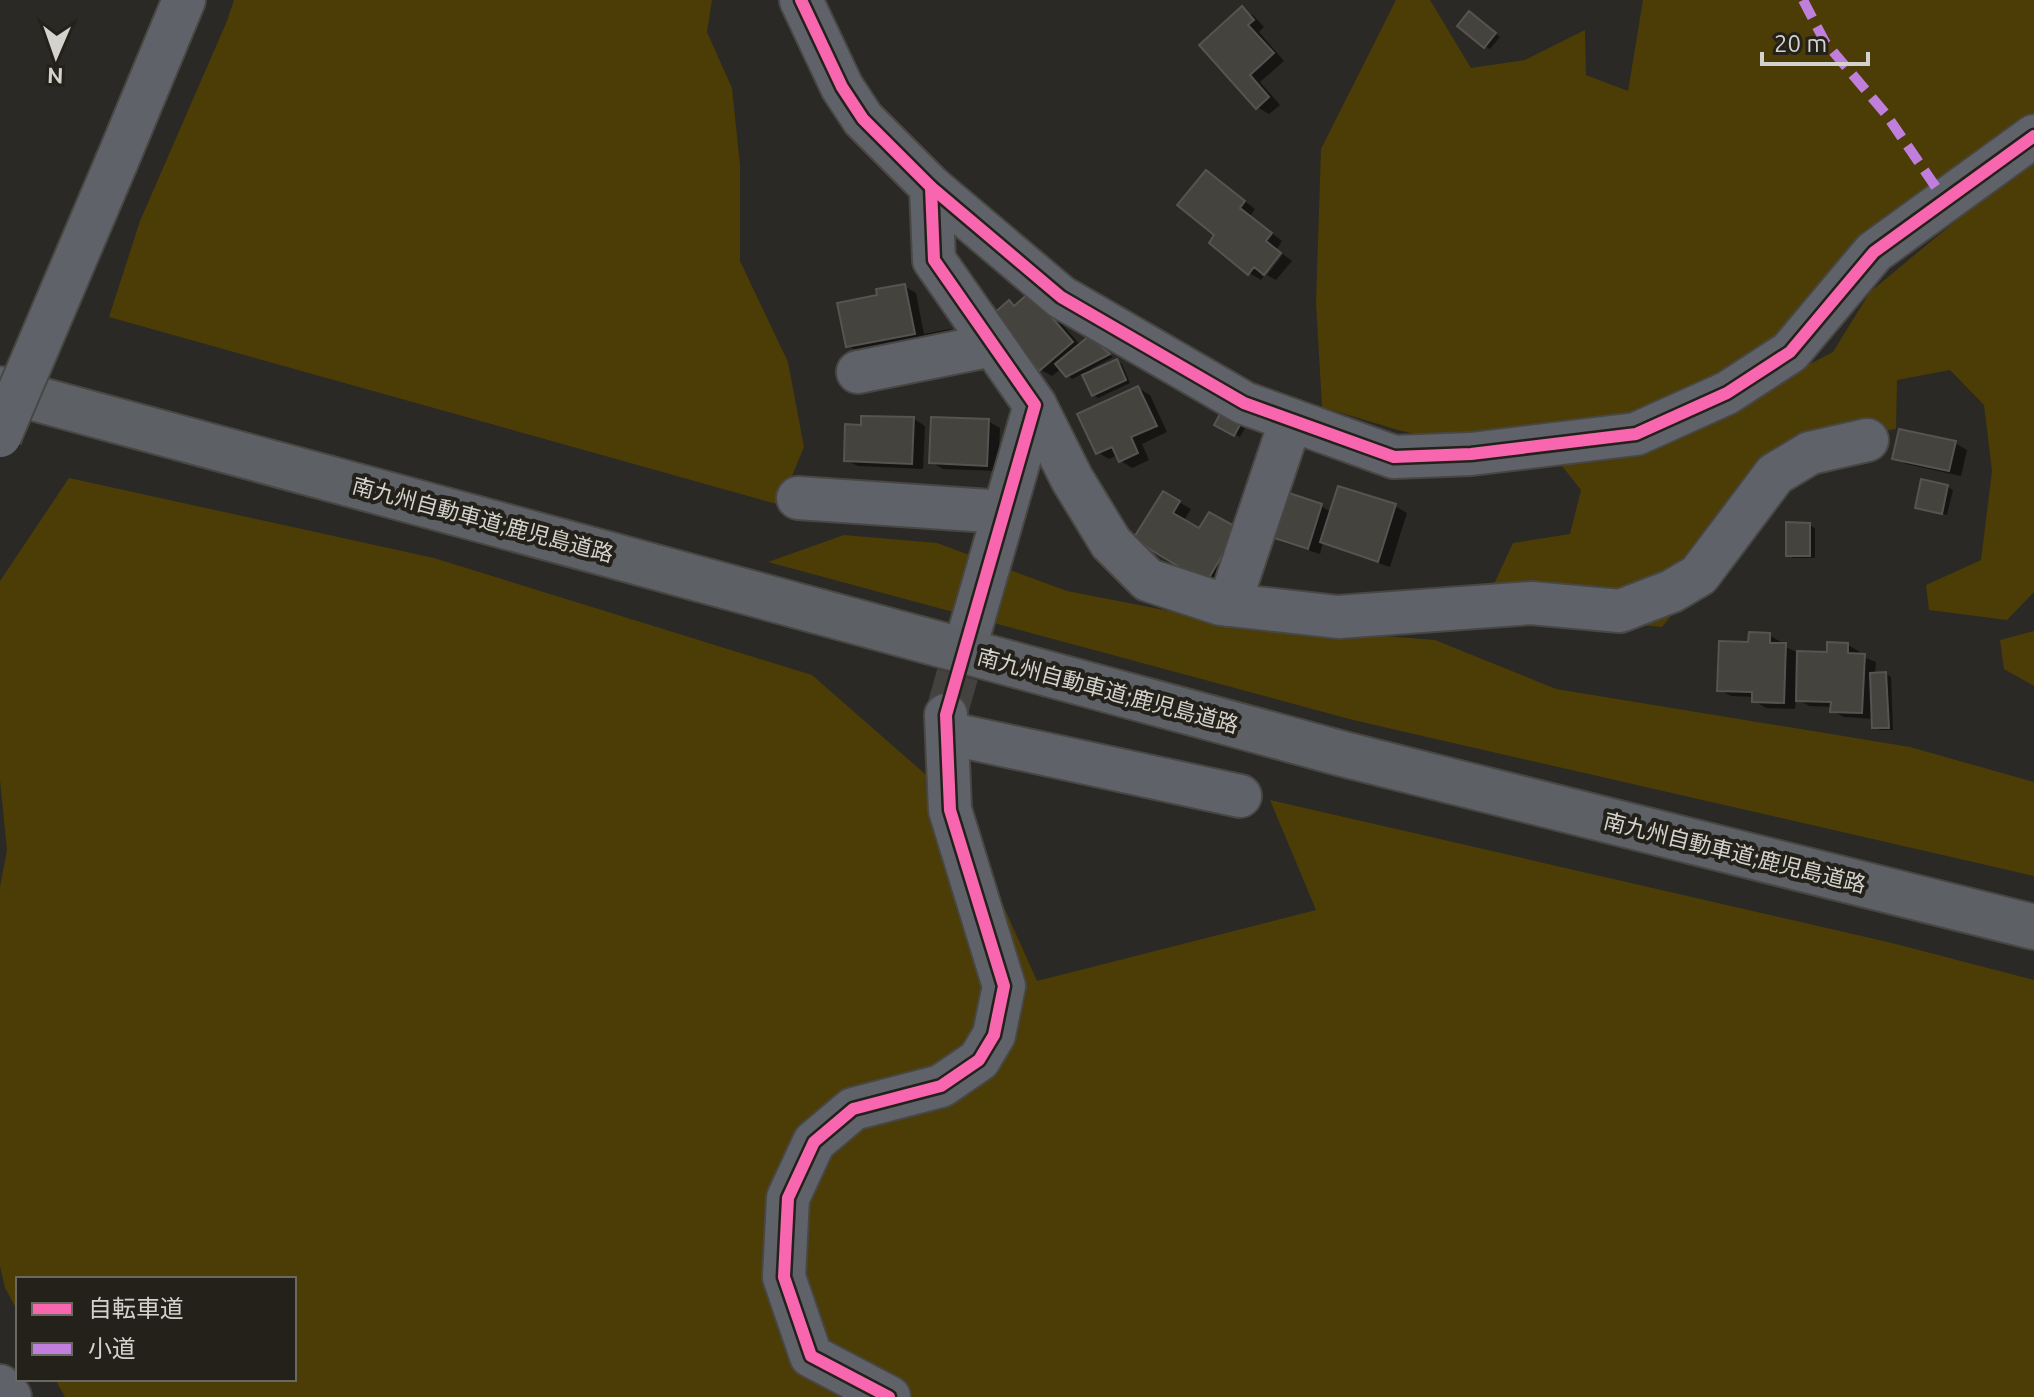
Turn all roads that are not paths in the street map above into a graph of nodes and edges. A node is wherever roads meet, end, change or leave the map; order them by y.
1 (184, 0) edge
2 (801, 0) edge
3 (2034, 136) edge
4 (931, 187) junction
5 (993, 345) junction
6 (858, 372) dead end
7 (0, 389) edge
8 (1035, 405) junction
9 (1291, 420) junction
10 (0, 436) edge
11 (1867, 440) dead end
12 (798, 498) dead end
13 (1004, 512) junction
14 (1229, 605) junction
15 (971, 627) tunnel mouth
16 (1240, 796) dead end
17 (2034, 927) edge
18 (0, 1386) edge
19 (10, 1397) edge
20 (889, 1397) edge

1 - 10 street, bridge
2 - 4 street
3 - 9 street
4 - 5 street
4 - 9 street
5 - 6 street
5 - 8 street
7 - 17 highway, 南九州自動車道;鹿児島道路
8 - 13 street
8 - 14 street
9 - 14 street
11 - 14 street
12 - 13 street
13 - 15 street
16 - 20 street
18 - 19 street

